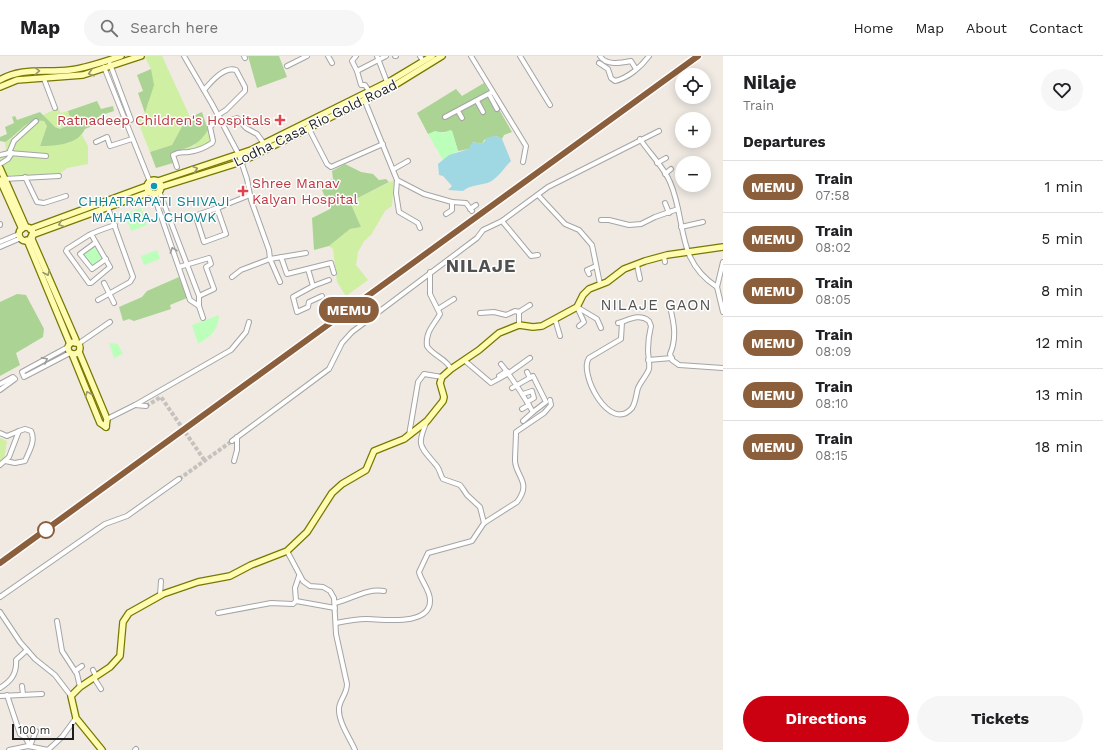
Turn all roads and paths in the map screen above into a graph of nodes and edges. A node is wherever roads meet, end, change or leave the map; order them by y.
1 (121, 56) edge
2 (141, 56) edge
3 (184, 56) edge
4 (307, 56) edge
5 (328, 56) edge
6 (356, 56) edge
7 (386, 56) edge
8 (432, 56) edge
9 (442, 56) edge
10 (471, 56) edge
11 (520, 56) edge
12 (600, 56) edge
13 (649, 56) edge
14 (378, 58) edge
15 (422, 59) edge
16 (108, 60) junction
17 (102, 63) junction
18 (332, 63) dead end
19 (599, 63) dead end
20 (287, 66) dead end
21 (111, 67) junction
22 (105, 69) junction
23 (636, 69) junction
24 (357, 71) junction
25 (44, 79) junction
26 (0, 80) edge
27 (387, 82) junction
28 (0, 87) edge
29 (204, 90) junction
30 (369, 91) junction
31 (490, 93) junction
32 (363, 97) junction
33 (477, 101) junction
34 (550, 105) dead end
35 (55, 108) dead end
36 (497, 109) dead end
37 (458, 112) junction
38 (482, 112) dead end
39 (219, 116) junction
40 (445, 117) dead end
41 (462, 118) dead end
42 (131, 120) dead end
43 (36, 121) dead end
44 (222, 123) junction
45 (308, 125) junction
46 (659, 131) dead end
47 (132, 139) junction
48 (640, 140) junction
49 (96, 142) dead end
50 (383, 144) junction
51 (265, 146) junction
52 (10, 153) junction
53 (0, 155) edge
54 (239, 155) junction
55 (46, 156) dead end
56 (666, 158) dead end
57 (408, 161) dead end
58 (241, 162) junction
59 (523, 162) dead end
60 (657, 163) junction
61 (0, 164) edge
62 (177, 167) dead end
63 (394, 169) junction
64 (671, 169) dead end
65 (1, 171) edge
66 (665, 174) junction
67 (59, 176) dead end
68 (26, 177) junction
69 (2, 180) edge
70 (397, 180) junction
71 (2, 188) edge
72 (153, 188) junction
73 (250, 195) junction
74 (538, 195) junction
75 (66, 196) dead end
76 (452, 202) junction
77 (665, 203) dead end
78 (107, 204) junction
79 (476, 205) dead end
80 (217, 208) junction
81 (678, 209) junction
82 (669, 213) junction
83 (446, 214) dead end
84 (601, 220) dead end
85 (502, 221) junction
86 (703, 222) dead end
87 (115, 225) junction
88 (681, 227) junction
89 (420, 228) dead end
90 (174, 230) junction
91 (167, 232) junction
92 (26, 234) junction
93 (91, 234) junction
94 (0, 242) edge
95 (95, 243) junction
96 (0, 247) edge
97 (723, 247) edge
98 (688, 252) junction
99 (306, 253) dead end
100 (538, 255) dead end
101 (281, 257) junction
102 (106, 259) junction
103 (270, 259) junction
104 (723, 262) edge
105 (187, 264) junction
106 (637, 265) junction
107 (596, 266) junction
108 (179, 267) junction
109 (308, 269) junction
110 (430, 272) junction
111 (334, 273) dead end
112 (589, 274) dead end
113 (232, 277) dead end
114 (329, 280) dead end
115 (640, 280) dead end
116 (193, 282) junction
117 (280, 282) dead end
118 (104, 283) dead end
119 (185, 284) junction
120 (600, 284) junction
121 (313, 286) junction
122 (717, 287) junction
123 (110, 294) junction
124 (199, 296) junction
125 (322, 296) dead end
126 (454, 299) dead end
127 (98, 300) dead end
128 (114, 303) dead end
129 (530, 305) dead end
130 (198, 306) junction
131 (577, 306) junction
132 (670, 307) dead end
133 (438, 309) junction
134 (519, 312) junction
135 (723, 312) edge
136 (480, 313) dead end
137 (203, 318) dead end
138 (555, 319) junction
139 (110, 322) dead end
140 (249, 322) dead end
141 (519, 325) junction
142 (579, 326) dead end
143 (600, 328) dead end
144 (560, 336) dead end
145 (72, 348) junction
146 (530, 358) dead end
147 (672, 358) junction
148 (464, 360) junction
149 (648, 360) junction
150 (501, 364) dead end
151 (451, 368) junction
152 (723, 368) edge
153 (508, 372) junction
154 (527, 372) dead end
155 (499, 376) dead end
156 (442, 377) junction
157 (530, 378) junction
158 (0, 384) edge
159 (517, 385) junction
160 (512, 388) dead end
161 (0, 390) edge
162 (523, 394) junction
163 (550, 400) dead end
164 (528, 404) junction
165 (135, 405) junction
166 (146, 406) tunnel mouth
167 (522, 409) dead end
168 (533, 412) junction
169 (106, 419) junction
170 (428, 421) junction
171 (523, 421) dead end
172 (19, 431) junction
173 (0, 433) edge
174 (409, 436) junction
175 (237, 437) junction
176 (232, 441) tunnel mouth
177 (6, 461) junction
178 (234, 461) dead end
179 (0, 464) edge
180 (179, 479) tunnel mouth
181 (484, 523) junction
182 (287, 551) junction
183 (299, 576) junction
184 (161, 581) dead end
185 (384, 591) dead end
186 (160, 595) junction
187 (0, 597) edge
188 (296, 601) junction
189 (335, 605) junction
190 (0, 612) edge
191 (218, 613) dead end
192 (57, 620) dead end
193 (336, 623) junction
194 (27, 650) junction
195 (82, 666) dead end
196 (93, 670) dead end
197 (75, 671) junction
198 (95, 677) junction
199 (22, 686) dead end
200 (80, 687) junction
201 (0, 688) edge
202 (101, 689) dead end
203 (23, 694) junction
204 (42, 694) dead end
205 (7, 695) junction
206 (0, 696) edge
207 (71, 696) junction
208 (76, 718) junction
209 (36, 731) dead end
210 (30, 746) junction
211 (9, 750) edge
212 (102, 750) edge
213 (355, 750) edge

1 - 16 street
2 - 21 street
3 - 29 street
4 - 20 street
5 - 18 street
6 - 24 street
7 - 14 street
8 - 15 street, Lodha Casa Rio Gold Road
9 - 32 street, Lodha Casa Rio Gold Road
10 - 31 street
11 - 34 street
12 - 23 street
13 - 23 street
14 - 24 street
14 - 27 street
15 - 27 street, Lodha Casa Rio Gold Road
16 - 17 street
16 - 21 street
17 - 22 street
26 -> 17 street
19 - 23 street
21 - 22 street
21 - 42 street
22 -> 25 street
22 - 47 street
24 - 30 street
25 - 28 street
25 - 35 street
27 - 30 street, Lodha Casa Rio Gold Road
29 - 39 street
29 - 39 street
30 - 32 street, Lodha Casa Rio Gold Road
31 - 33 street
31 - 36 street
31 - 59 street
32 - 45 street, Lodha Casa Rio Gold Road
32 - 50 street
33 - 37 street
33 - 38 street
37 - 40 street
37 - 41 street
39 - 44 street
39 - 62 street
43 - 52 street
44 - 51 street
44 - 54 street
45 - 50 street
45 - 51 street, Lodha Casa Rio Gold Road
46 - 48 street
47 - 49 street
47 - 72 street
48 - 60 street
48 - 74 street
50 - 63 street
51 - 54 street, Lodha Casa Rio Gold Road
51 - 58 street, Lodha Casa Rio Gold Road
52 - 53 street
52 - 55 street
52 - 61 street
54 - 58 street
72 -> 54 street, Lodha Casa Rio Gold Road
56 - 60 street
57 - 63 street
58 - 72 street, Lodha Casa Rio Gold Road
58 - 73 street
60 - 66 street
63 - 70 street
64 - 66 street
65 - 69 street
66 - 81 street
67 - 68 street
68 - 69 street
68 - 75 street
69 - 71 street
69 - 92 street
70 - 76 street
70 - 89 street
71 - 92 street
72 - 78 street, Lodha Casa Rio Gold Road
72 - 90 street
72 - 91 street
73 - 80 street
73 - 103 street
74 - 85 street
74 - 107 street
76 - 79 street
76 - 83 street
77 - 82 street
78 - 87 street
78 - 92 street, Lodha Casa Rio Gold Road
80 - 80 street
81 - 82 street
81 - 88 street
82 - 84 street
85 - 100 street
85 - 110 street
86 - 88 street
87 - 93 street
87 - 123 street
88 - 98 street
90 - 91 street
90 - 105 street
108 -> 91 street
92 - 94 street, Lodha Casa Rio Gold Road
92 - 96 street, Lodha Casa Rio Gold Road
92 - 145 street
93 - 95 street
93 - 102 street
95 - 102 street
95 - 102 street
97 - 98 street
98 - 106 street
98 - 122 street
99 - 101 street
101 - 103 street
101 - 109 street
103 - 113 street
103 - 117 street
104 - 122 street
105 - 108 street
105 - 116 street
105 - 124 street
106 - 115 street
106 - 120 street
107 - 112 street
107 - 120 street
108 - 119 street
109 - 111 street
109 - 121 street
110 - 133 street
110 - 175 street
114 - 121 street
116 - 119 street
116 - 124 street
118 - 123 street
119 - 130 street
120 - 131 street
121 - 125 street
122 - 135 street
123 - 127 street
123 - 128 street
124 - 130 street
126 - 133 street
129 - 134 street
130 - 137 street
131 - 138 street
131 - 142 street
131 - 143 street
132 - 147 street
133 - 151 street
134 - 136 street
134 - 141 street
138 - 141 street
138 - 144 street
139 - 145 street
140 - 165 street
141 - 148 street
145 -> 145 street
145 - 169 street
169 -> 145 street
146 - 153 street
147 - 149 street
147 - 152 street
148 - 151 street
148 - 153 street
149 - 149 street
150 - 153 street
151 - 156 street
153 - 155 street
153 - 159 street
154 - 157 street
156 - 170 street
156 - 174 street
157 - 159 street
157 - 168 street
158 - 161 street
159 - 160 street
159 - 162 street
162 - 164 street
162 - 164 street
163 - 181 street
164 - 167 street
164 - 168 street
165 - 166 street
165 - 169 street
168 - 171 street
170 - 174 street
170 - 181 street
172 - 173 street
172 - 177 street
172 - 177 street
174 - 182 street
175 - 176 street
175 - 178 street
177 - 179 street
180 - 187 street
181 - 193 street
182 - 183 street
182 - 186 street
183 - 188 street
183 - 189 street
184 - 186 street
185 - 189 street
186 - 198 street
188 - 189 street
188 - 191 street
189 - 193 street
190 - 194 street
192 - 197 street
193 - 213 street
194 - 201 street
194 - 207 street
195 - 197 street
196 - 198 street
197 - 200 street
198 - 200 street
198 - 202 street
199 - 203 street
200 - 207 street
203 - 204 street
203 - 205 street
205 - 206 street
205 - 210 street
207 - 208 street
208 - 210 street
208 - 212 street
209 - 210 street
210 - 211 street

